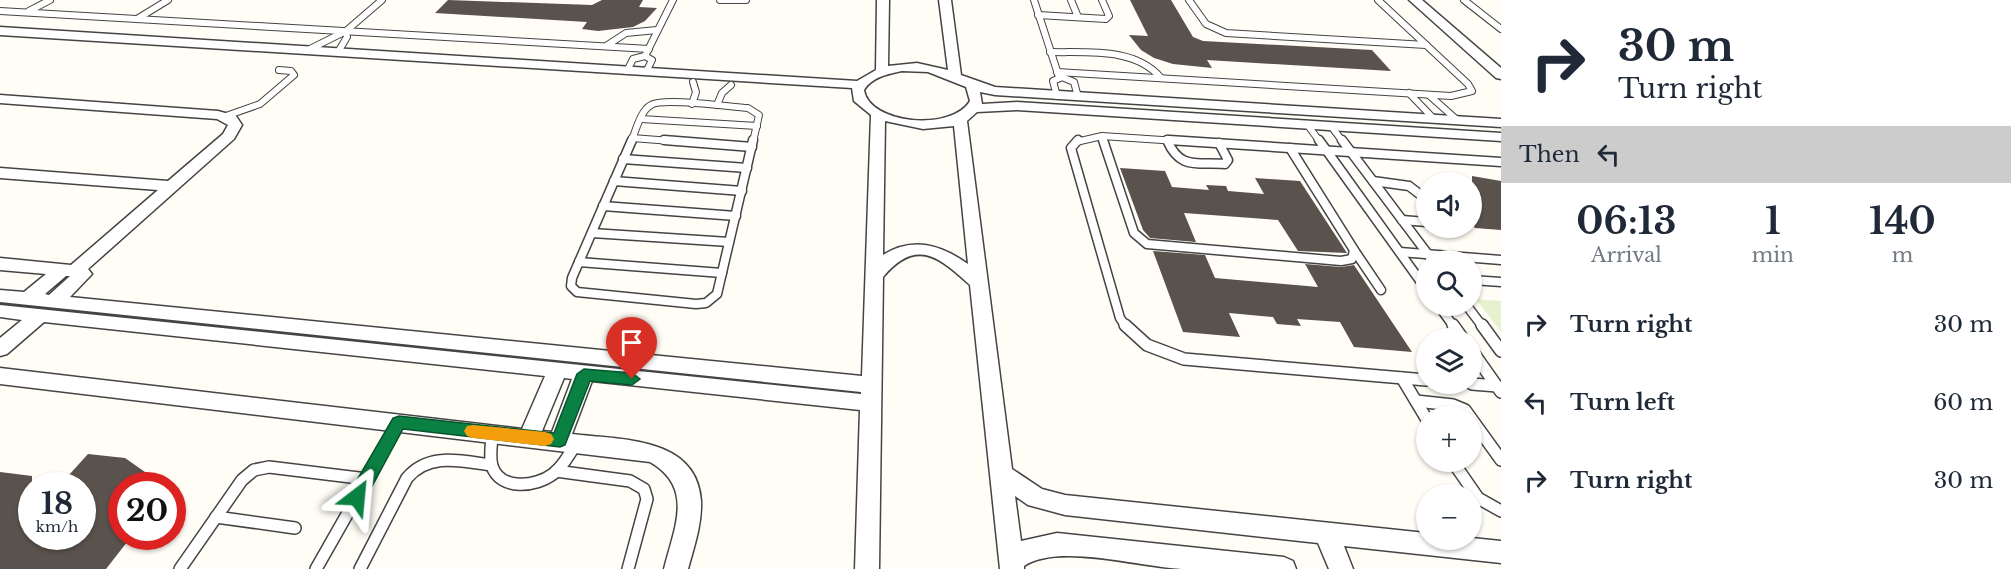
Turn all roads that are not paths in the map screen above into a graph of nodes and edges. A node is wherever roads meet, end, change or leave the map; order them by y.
1 (50, 0) edge
2 (168, 0) edge
3 (382, 0) edge
4 (673, 0) edge
5 (720, 0) edge
6 (746, 0) edge
7 (883, 0) edge
8 (945, 0) edge
9 (1034, 0) edge
10 (1071, 0) edge
11 (1102, 0) edge
12 (1189, 0) edge
13 (1378, 0) edge
14 (1415, 0) edge
15 (1429, 0) edge
16 (1464, 0) edge
17 (0, 11) edge
18 (27, 12) junction
19 (1038, 15) junction
20 (1078, 17) junction
21 (137, 19) junction
22 (1501, 29) edge
23 (657, 30) junction
24 (0, 31) edge
25 (346, 31) junction
26 (0, 38) edge
27 (1426, 45) junction
28 (606, 46) junction
29 (649, 49) junction
30 (308, 50) junction
31 (338, 52) junction
32 (1050, 52) junction
33 (645, 56) junction
34 (1115, 56) junction
35 (1501, 61) edge
36 (882, 69) junction
37 (279, 70) dead end
38 (627, 71) junction
39 (646, 72) junction
40 (955, 75) junction
41 (1058, 75) junction
42 (1501, 75) edge
43 (1124, 76) junction
44 (1161, 78) junction
45 (693, 82) junction
46 (731, 85) junction
47 (972, 87) junction
48 (858, 89) junction
49 (1409, 93) junction
50 (1429, 95) junction
51 (1057, 96) junction
52 (1078, 97) junction
53 (0, 99) edge
54 (692, 104) junction
55 (1194, 104) junction
56 (717, 105) junction
57 (878, 114) junction
58 (967, 114) junction
59 (226, 116) junction
60 (1202, 118) junction
61 (641, 119) junction
62 (1434, 119) junction
63 (1457, 120) junction
64 (1501, 123) edge
65 (1308, 124) junction
66 (757, 126) junction
67 (1331, 126) junction
68 (1102, 136) junction
69 (1501, 136) edge
70 (632, 138) junction
71 (1167, 140) junction
72 (1219, 143) junction
73 (752, 147) junction
74 (1290, 148) junction
75 (1326, 151) junction
76 (1351, 152) junction
77 (624, 159) junction
78 (1501, 162) edge
79 (747, 168) junction
80 (0, 173) edge
81 (614, 181) junction
82 (1373, 181) junction
83 (170, 186) junction
84 (1416, 188) edge
85 (742, 191) junction
86 (603, 206) junction
87 (735, 216) junction
88 (1402, 220) junction
89 (1416, 221) edge
90 (592, 233) junction
91 (729, 242) junction
92 (1354, 250) junction
93 (1425, 250) edge
94 (1400, 252) junction
95 (1416, 255) edge
96 (1482, 259) edge
97 (1501, 260) edge
98 (579, 262) junction
99 (0, 264) edge
100 (1416, 269) edge
101 (68, 270) junction
102 (722, 273) junction
103 (875, 275) junction
104 (1482, 281) edge
105 (1501, 282) edge
106 (979, 283) junction
107 (1381, 290) dead end
108 (0, 296) edge
109 (54, 301) junction
110 (34, 307) junction
111 (4, 316) edge
112 (1475, 316) edge
113 (0, 350) edge
114 (1501, 351) edge
115 (1482, 365) edge
116 (558, 372) junction
117 (584, 374) junction
118 (0, 376) edge
119 (1402, 378) junction
120 (1416, 379) edge
121 (1482, 386) edge
122 (1499, 389) edge
123 (871, 394) junction
124 (1416, 401) junction
125 (1419, 406) edge
126 (399, 423) junction
127 (492, 433) junction
128 (529, 437) junction
129 (568, 442) junction
130 (1501, 460) edge
131 (491, 465) junction
132 (556, 471) junction
133 (1459, 472) edge
134 (1002, 475) junction
135 (367, 479) junction
136 (1501, 511) edge
137 (216, 517) junction
138 (295, 528) dead end
139 (1326, 533) junction
140 (1501, 552) edge
141 (1012, 565) edge
142 (180, 569) edge
143 (316, 569) edge
144 (360, 569) edge
145 (628, 569) edge
146 (676, 569) edge
147 (867, 569) edge
148 (1284, 569) edge
149 (1341, 569) edge

1 - 18 lane
2 - 21 lane
3 - 25 lane
4 - 23 lane
5 - 6 lane
7 - 36 street
8 - 40 street
9 - 19 lane
10 - 20 lane
11 - 20 lane
12 - 27 lane
13 - 27 lane
14 - 42 street
15 - 35 street
16 - 22 lane
17 - 18 lane
18 - 21 lane
19 - 20 lane
19 - 32 lane
21 - 25 lane
23 - 28 lane
23 - 29 lane
24 - 30 street
25 - 28 lane
25 - 30 lane
25 - 31 lane
26 - 45 street
27 - 50 lane
28 - 29 lane
29 - 33 lane
30 - 31 street
31 - 38 street
32 - 34 lane
32 - 41 lane
33 - 38 lane
33 - 39 lane
34 - 43 lane
34 - 44 lane
36 - 40 street
36 - 48 street
37 - 59 lane
38 - 39 street
39 - 48 street
40 - 47 street
41 - 43 lane
41 - 51 lane
41 - 52 lane
43 - 44 lane
44 - 49 lane
45 - 46 street
45 - 54 lane
46 - 48 street
46 - 56 lane
47 - 51 street
47 - 58 street
48 - 57 street
49 - 50 lane
49 - 62 lane
50 - 63 lane
51 - 52 street
52 - 55 street
53 - 59 street
54 - 56 lane
54 - 61 lane
55 - 60 street
55 - 62 street
56 - 66 lane
57 - 58 street
57 - 103 street
58 - 60 street
58 - 106 street
59 - 83 street
60 - 65 street
61 - 66 lane
61 - 70 lane
62 - 63 street
63 - 64 street
65 - 67 street
65 - 75 lane
66 - 73 lane
67 - 69 street
67 - 76 lane
68 - 71 lane
68 - 92 lane
68 - 119 lane
70 - 73 lane
70 - 77 lane
71 - 72 lane
71 - 72 lane
72 - 74 lane
73 - 79 lane
74 - 75 lane
74 - 92 lane
75 - 76 lane
75 - 94 lane
76 - 78 lane
76 - 82 lane
77 - 79 lane
77 - 81 lane
79 - 85 lane
80 - 83 street
81 - 85 lane
81 - 86 lane
82 - 84 lane
82 - 88 lane
83 - 101 street
85 - 87 lane
86 - 87 lane
86 - 90 lane
87 - 91 lane
88 - 89 lane
88 - 93 lane
90 - 91 lane
90 - 98 lane
91 - 102 lane
92 - 107 lane
94 - 95 lane
94 - 100 lane
96 - 97 lane
98 - 102 lane
98 - 102 lane
99 - 101 street
101 - 109 street
101 - 110 street
103 - 106 street
103 - 123 street
104 - 105 lane
106 - 134 street
108 - 110 street
109 - 110 street
109 - 123 street
110 - 111 street
110 - 113 street
110 - 116 street
112 - 114 lane
115 - 122 lane
116 - 117 street
116 - 128 street
117 - 123 street
117 - 129 street
118 - 126 street
119 - 120 lane
119 - 124 lane
121 - 122 lane
123 - 147 street
124 - 125 lane
124 - 130 lane
126 - 127 street
126 - 135 lane
127 - 128 street
127 - 131 lane
128 - 129 street
129 - 132 lane
129 - 146 street
131 - 132 lane
131 - 144 lane
132 - 145 lane
133 - 136 lane
134 - 139 street
134 - 141 street
135 - 137 lane
135 - 143 lane
137 - 138 lane
137 - 142 lane
139 - 140 street
139 - 149 street
141 - 148 street

